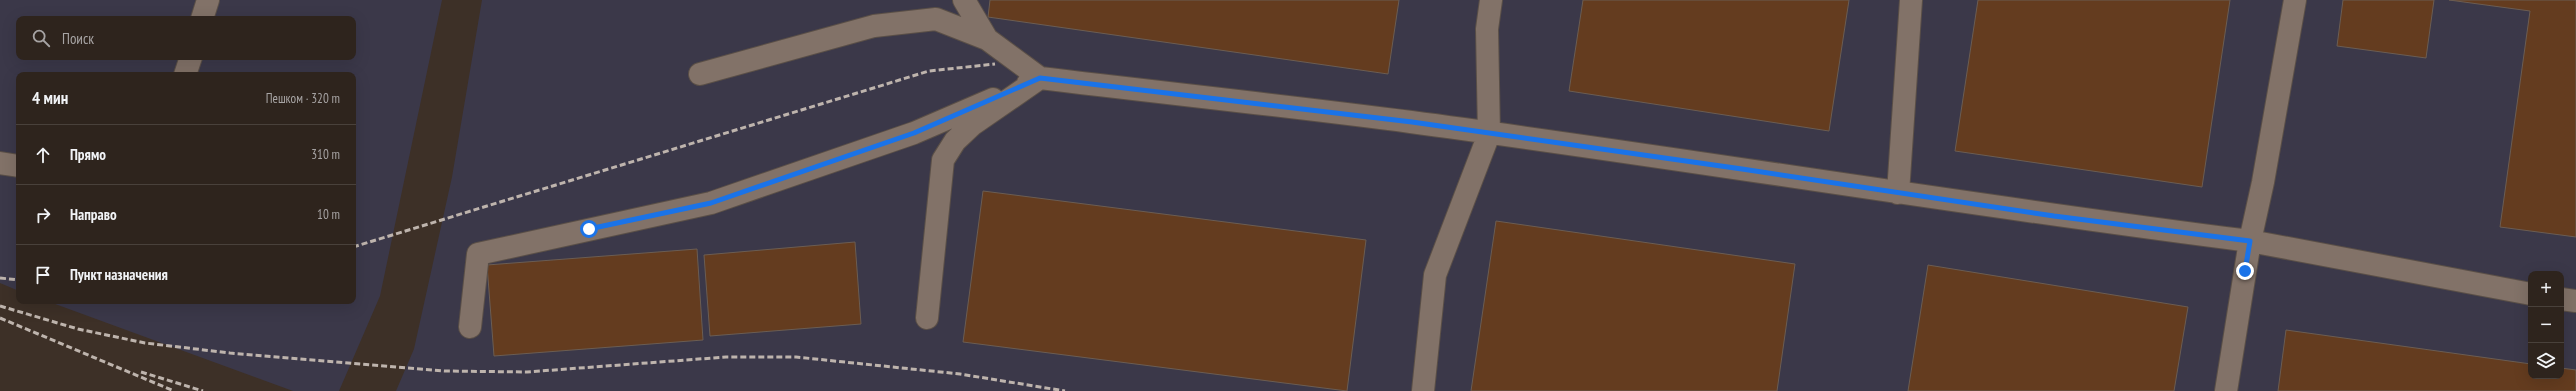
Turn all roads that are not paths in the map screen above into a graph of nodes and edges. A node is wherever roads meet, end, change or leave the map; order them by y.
1 (208, 0) edge
2 (964, 0) edge
3 (1491, 0) edge
4 (1911, 0) edge
5 (2295, 0) edge
6 (203, 16) edge
7 (987, 39) junction
8 (190, 60) edge
9 (187, 72) edge
10 (700, 74) dead end
11 (1040, 78) junction
12 (1489, 134) junction
13 (0, 163) edge
14 (16, 166) edge
15 (1898, 192) junction
16 (2250, 241) junction
17 (2528, 293) edge
18 (2564, 299) edge
19 (2576, 301) edge
20 (927, 318) dead end
21 (470, 327) dead end
22 (1423, 391) edge
23 (2226, 391) edge

1 - 6 lane
2 - 7 lane
3 - 12 lane
4 - 15 lane
5 - 16 lane
7 - 10 lane
7 - 11 lane
8 - 9 lane
11 - 12 lane
11 - 20 lane
11 - 21 lane
12 - 15 lane
12 - 22 lane
13 - 14 lane
15 - 16 lane
16 - 17 lane
16 - 23 lane
18 - 19 lane

